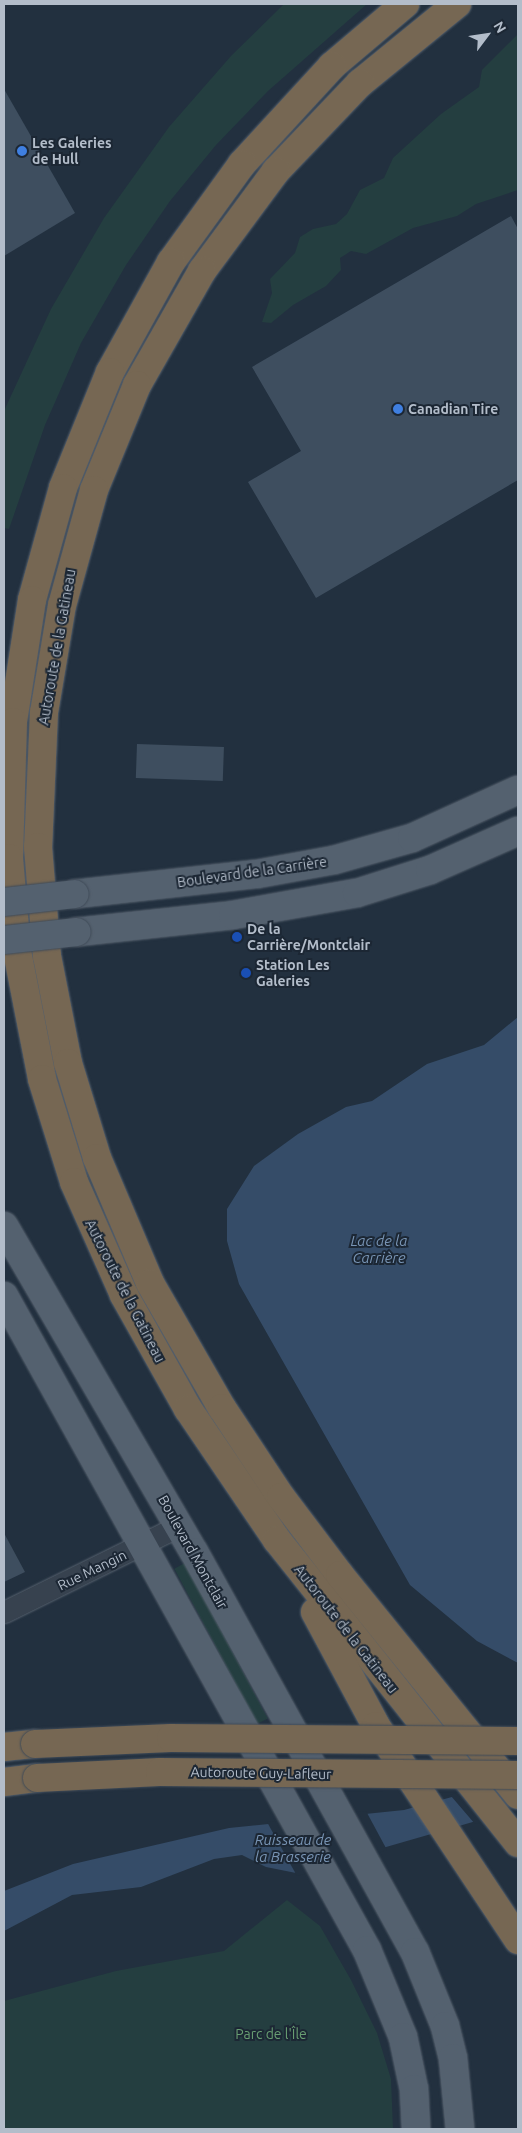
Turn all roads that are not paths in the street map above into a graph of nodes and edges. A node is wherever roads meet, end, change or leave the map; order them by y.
1 (405, 4) edge
2 (457, 4) edge
3 (518, 790) edge
4 (518, 831) edge
5 (4, 902) edge
6 (4, 940) edge
7 (4, 1226) edge
8 (4, 1296) edge
9 (179, 1526) junction
10 (277, 1540) junction
11 (143, 1544) junction
12 (4, 1612) edge
13 (518, 1741) edge
14 (4, 1747) edge
15 (518, 1775) edge
16 (4, 1782) edge
17 (518, 1795) edge
18 (517, 1841) edge
19 (518, 1940) edge
20 (416, 2129) edge
21 (460, 2129) edge

1 - 10 highway, Autoroute de la Gatineau
2 - 17 highway, Autoroute de la Gatineau
3 - 5 main road, Boulevard de la Carrière, bridge
4 - 6 main road, bridge
7 - 9 main road, Boulevard Montclair
8 - 11 main road
9 - 11 street, Rue Mangin
9 - 21 main road, Boulevard Montclair
10 - 18 highway, Autoroute de la Gatineau
10 - 19 highway
11 - 12 street, Rue Mangin
11 - 20 main road
13 - 14 highway, bridge
15 - 16 highway, Autoroute Guy-Lafleur, bridge

